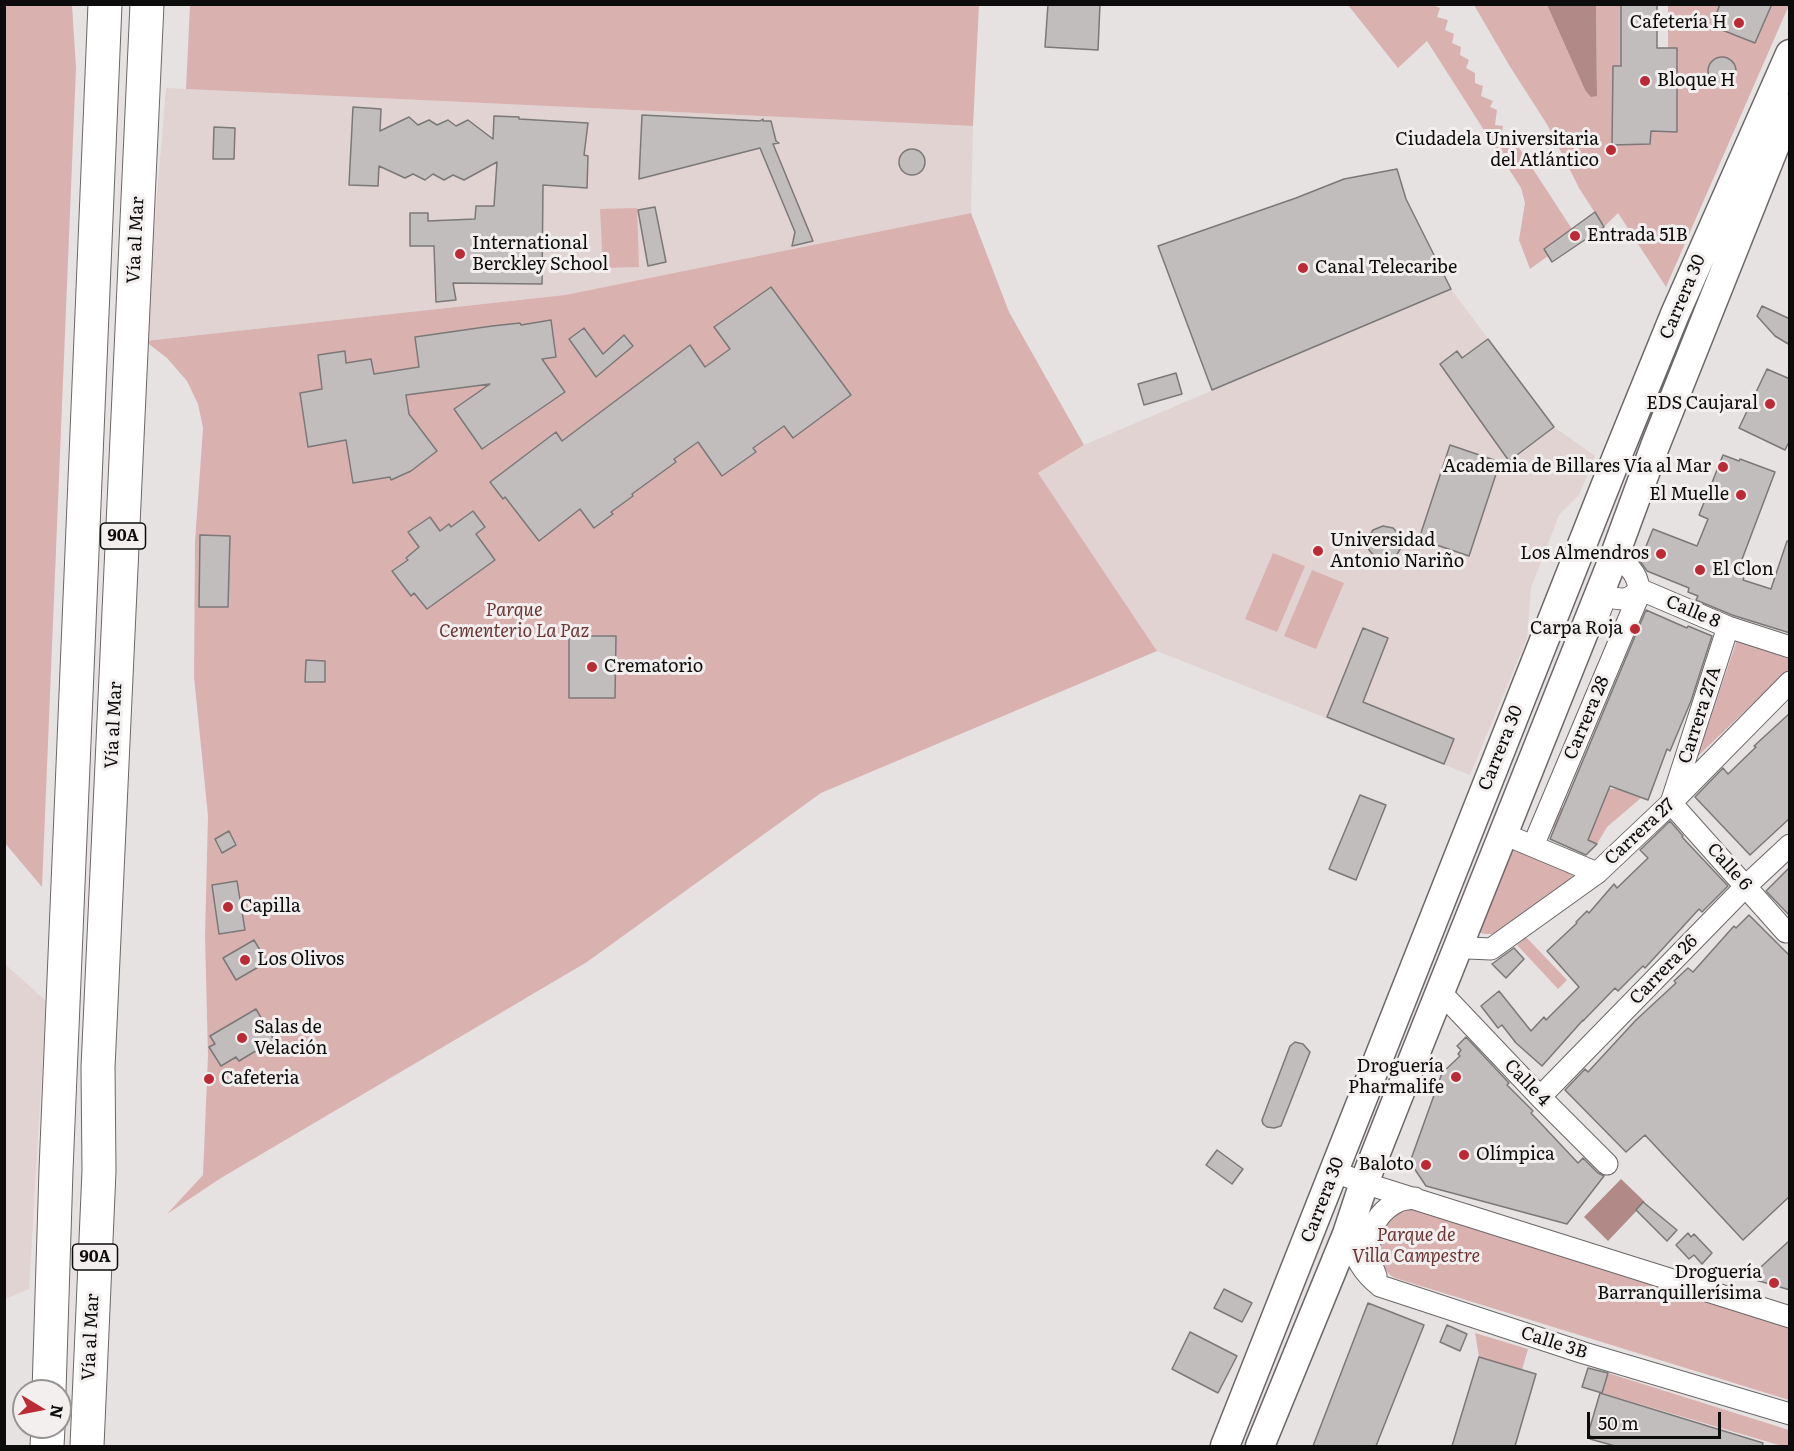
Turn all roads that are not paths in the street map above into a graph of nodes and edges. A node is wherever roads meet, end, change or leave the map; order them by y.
1 (105, 4) edge
2 (147, 4) edge
3 (1790, 54) edge
4 (1790, 108) edge
5 (1614, 557) junction
6 (1640, 590) junction
7 (1728, 627) junction
8 (1790, 647) edge
9 (1790, 682) edge
10 (1671, 803) junction
11 (1511, 837) dead end
12 (1790, 845) edge
13 (1533, 846) junction
14 (1597, 873) junction
15 (1746, 886) junction
16 (1786, 932) dead end
17 (1468, 948) dead end
18 (1448, 1000) dead end
19 (1540, 1097) junction
20 (1396, 1102) junction
21 (1608, 1164) dead end
22 (1333, 1171) junction
23 (1364, 1183) junction
24 (1415, 1198) junction
25 (1316, 1220) junction
26 (1347, 1234) junction
27 (1380, 1286) junction
28 (1790, 1317) edge
29 (49, 1379) edge
30 (1790, 1414) edge
31 (87, 1446) edge
32 (1225, 1446) edge
33 (1260, 1446) edge

1 - 29 highway, Vía al Mar / 90A
2 - 31 highway, Vía al Mar / 90A
3 - 22 main road, Carrera 30
4 - 5 main road, Carrera 30
5 - 6 street
5 - 20 main road, Carrera 30
6 - 7 street, Calle 8
6 - 13 street, Carrera 28
6 - 20 street
7 - 8 street, Calle 8
7 - 10 street, Carrera 27A
9 - 10 street, Carrera 27
10 - 14 street, Carrera 27
10 - 15 street, Calle 6
11 - 13 street
12 - 15 street, Carrera 26
13 - 14 street
14 - 17 street, Carrera 27
15 - 16 street, Calle 6
15 - 19 street, Carrera 26
18 - 19 street, Calle 4
19 - 21 street, Calle 4
20 - 23 main road, Carrera 30
22 - 23 street
22 - 25 main road, Carrera 30
23 - 24 street
23 - 26 main road, Carrera 30
24 - 27 street
24 - 28 street
25 - 26 main road
25 - 32 main road, Carrera 30
26 - 27 street, Calle 3B
26 - 33 main road, Carrera 30
27 - 30 street, Calle 3B

